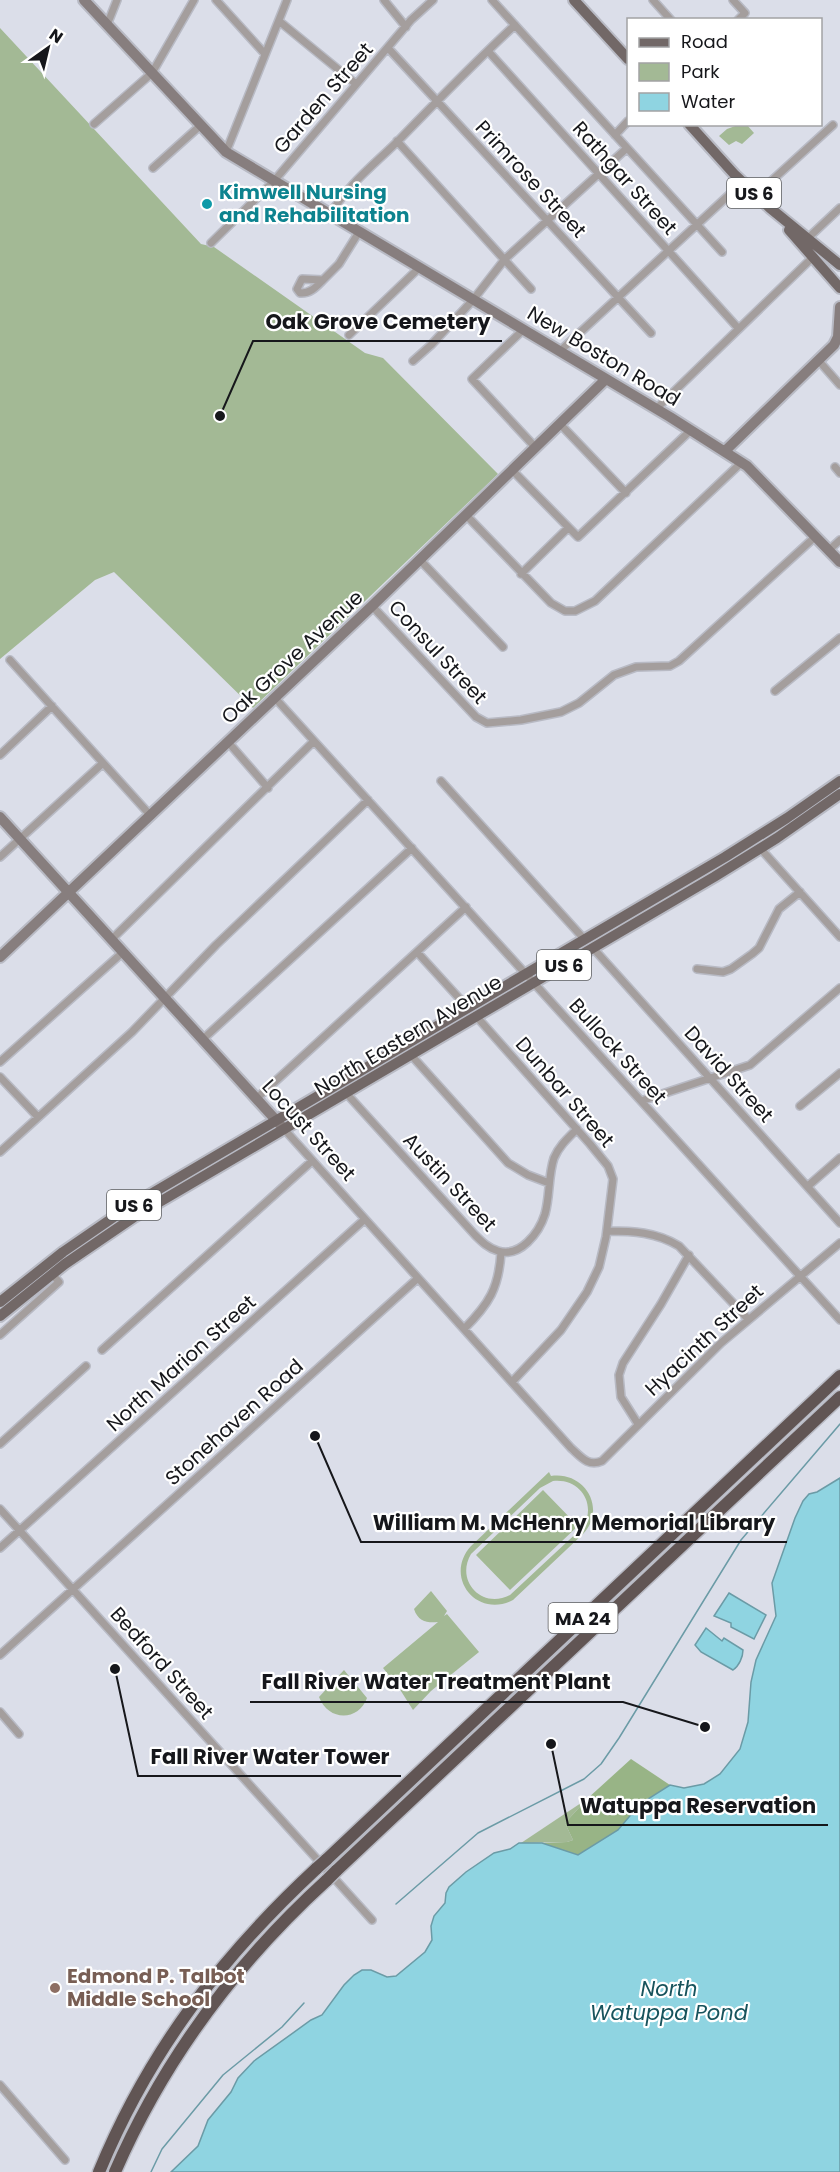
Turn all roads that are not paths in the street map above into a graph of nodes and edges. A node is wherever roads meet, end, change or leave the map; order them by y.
1 (84, 0) edge
2 (117, 0) edge
3 (194, 0) edge
4 (216, 0) edge
5 (287, 0) edge
6 (384, 0) edge
7 (433, 0) edge
8 (492, 0) edge
9 (574, 0) edge
10 (653, 0) edge
11 (733, 0) edge
12 (669, 18) edge
13 (740, 18) edge
14 (279, 21) junction
15 (107, 25) junction
16 (515, 26) junction
17 (406, 27) junction
18 (388, 48) junction
19 (488, 51) junction
20 (265, 54) junction
21 (627, 58) edge
22 (152, 73) junction
23 (356, 84) junction
24 (436, 100) junction
25 (627, 122) edge
26 (94, 124) dead end
27 (201, 125) junction
28 (833, 125) dead end
29 (690, 126) edge
30 (615, 135) junction
31 (397, 141) junction
32 (627, 148) junction
33 (226, 152) junction
34 (153, 168) dead end
35 (599, 174) junction
36 (274, 181) junction
37 (743, 182) junction
38 (756, 195) junction
39 (840, 208) edge
40 (330, 215) junction
41 (778, 215) junction
42 (547, 221) junction
43 (696, 224) junction
44 (359, 232) junction
45 (807, 239) junction
46 (211, 243) dead end
47 (668, 250) junction
48 (722, 252) dead end
49 (812, 258) junction
50 (505, 259) junction
51 (840, 265) edge
52 (419, 268) junction
53 (323, 280) dead end
54 (840, 288) edge
55 (531, 289) dead end
56 (616, 297) junction
57 (473, 300) junction
58 (840, 307) edge
59 (738, 328) junction
60 (524, 329) junction
61 (651, 333) dead end
62 (349, 335) dead end
63 (560, 351) junction
64 (413, 361) dead end
65 (819, 361) junction
66 (605, 380) junction
67 (840, 385) edge
68 (657, 409) junction
69 (560, 424) junction
70 (692, 430) junction
71 (536, 448) junction
72 (725, 451) junction
73 (742, 462) junction
74 (512, 470) junction
75 (626, 494) junction
76 (466, 515) junction
77 (568, 528) junction
78 (816, 536) junction
79 (840, 540) edge
80 (829, 550) junction
81 (420, 560) junction
82 (840, 562) edge
83 (521, 574) junction
84 (372, 606) junction
85 (840, 638) edge
86 (503, 647) dead end
87 (10, 660) dead end
88 (774, 691) dead end
89 (275, 698) junction
90 (52, 706) junction
91 (314, 741) junction
92 (228, 742) junction
93 (0, 755) edge
94 (103, 763) junction
95 (441, 781) dead end
96 (840, 781) edge
97 (268, 788) junction
98 (840, 794) edge
99 (368, 800) junction
100 (151, 816) junction
101 (0, 817) edge
102 (20, 838) junction
103 (412, 848) junction
104 (760, 848) junction
105 (0, 857) edge
106 (800, 892) junction
107 (69, 893) junction
108 (466, 908) junction
109 (840, 937) edge
110 (111, 940) junction
111 (589, 944) junction
112 (417, 952) junction
113 (122, 953) junction
114 (0, 957) edge
115 (696, 969) dead end
116 (531, 978) junction
117 (840, 988) edge
118 (164, 997) junction
119 (472, 1012) junction
120 (202, 1040) junction
121 (411, 1055) junction
122 (0, 1062) edge
123 (840, 1073) edge
124 (0, 1077) edge
125 (711, 1078) junction
126 (346, 1093) junction
127 (256, 1099) junction
128 (641, 1101) junction
129 (800, 1106) dead end
130 (38, 1117) junction
131 (280, 1125) junction
132 (577, 1129) junction
133 (0, 1152) edge
134 (840, 1158) edge
135 (312, 1161) junction
136 (549, 1183) junction
137 (808, 1186) junction
138 (365, 1220) junction
139 (840, 1223) edge
140 (607, 1230) junction
141 (840, 1243) edge
142 (501, 1252) junction
143 (689, 1255) junction
144 (52, 1274) junction
145 (800, 1276) junction
146 (417, 1279) junction
147 (0, 1302) edge
148 (0, 1316) edge
149 (748, 1319) junction
150 (840, 1320) edge
151 (464, 1329) junction
152 (0, 1335) edge
153 (102, 1350) dead end
154 (86, 1366) dead end
155 (840, 1376) edge
156 (512, 1382) junction
157 (840, 1397) edge
158 (638, 1424) junction
159 (0, 1444) edge
160 (593, 1464) joint
161 (0, 1509) edge
162 (20, 1531) junction
163 (0, 1548) edge
164 (72, 1588) junction
165 (0, 1654) edge
166 (0, 1712) edge
167 (19, 1734) dead end
168 (372, 1920) dead end
169 (0, 2085) edge
170 (65, 2160) dead end
171 (99, 2172) edge
172 (115, 2172) edge

1 - 15 street, New Boston Road
2 - 15 street
3 - 22 street
4 - 20 street
5 - 14 street
6 - 17 street
7 - 17 street, Garden Street
8 - 16 street
9 - 21 main road
10 - 12 street
11 - 13 street
14 - 20 street
14 - 23 street
15 - 22 street, New Boston Road
16 - 19 street
16 - 30 street
17 - 18 street, Garden Street
18 - 23 street, Garden Street
18 - 24 street, Primrose Street
19 - 24 street
19 - 35 street, Rathgar Street
20 - 33 street
22 - 26 street
22 - 27 street, New Boston Road
23 - 36 street, Garden Street
24 - 31 street
24 - 42 street, Primrose Street
25 - 30 street
27 - 33 street, New Boston Road
27 - 34 street
28 - 38 street
29 - 37 main road, US 6
30 - 32 street
31 - 40 street
31 - 50 street
32 - 35 street
32 - 43 street
33 - 36 street, New Boston Road
35 - 42 street
35 - 47 street, Rathgar Street
36 - 40 street, New Boston Road
36 - 46 street, Garden Street
37 - 38 main road, US 6
37 - 43 street
38 - 41 main road, US 6
39 - 45 street
40 - 44 street, New Boston Road
41 - 45 main road, US 6
41 - 49 main road
42 - 50 street
42 - 56 street, Primrose Street
43 - 47 street
43 - 48 street
44 - 52 street, New Boston Road
44 - 53 street
45 - 51 main road, US 6
47 - 56 street
47 - 59 street, Rathgar Street
49 - 54 main road
49 - 59 street
50 - 55 street
50 - 57 street
52 - 57 street, New Boston Road
52 - 62 street
56 - 61 street, Primrose Street
56 - 63 street
57 - 60 street, New Boston Road
57 - 64 street
58 - 65 street
59 - 68 street
60 - 63 street, New Boston Road
60 - 71 street
63 - 66 street, New Boston Road
65 - 67 street
65 - 72 street
66 - 68 street, New Boston Road
66 - 69 street, Oak Grove Avenue
68 - 70 street, New Boston Road
69 - 71 street, Oak Grove Avenue
69 - 75 street
70 - 72 street, New Boston Road
70 - 75 street
71 - 74 street, Oak Grove Avenue
72 - 73 street, New Boston Road
73 - 78 street, New Boston Road
73 - 83 street
74 - 76 street, Oak Grove Avenue
74 - 77 street
75 - 77 street
76 - 81 street, Oak Grove Avenue
76 - 83 street
77 - 83 street
78 - 80 street, New Boston Road
78 - 84 street, Consul Street
79 - 80 street
80 - 82 street, New Boston Road
81 - 84 street, Oak Grove Avenue
81 - 86 street
84 - 89 street, Oak Grove Avenue
85 - 88 street
87 - 90 street
89 - 91 street, Bullock Street
89 - 92 street, Oak Grove Avenue
90 - 93 street
90 - 94 street
91 - 97 street
91 - 99 street, Bullock Street
92 - 97 street
92 - 100 street, Oak Grove Avenue
94 - 100 street
94 - 102 street
95 - 111 street, David Street
96 - 111 main road, North Eastern Avenue / US 6
97 - 110 street
98 - 104 main road, North Eastern Avenue / US 6
99 - 103 street, Bullock Street
99 - 118 street
100 - 107 street, Oak Grove Avenue
101 - 102 street, Locust Street
102 - 105 street
102 - 107 street, Locust Street
103 - 108 street, Bullock Street
103 - 120 street
104 - 106 street
104 - 111 main road, North Eastern Avenue / US 6
106 - 109 street
106 - 115 street
107 - 110 street, Locust Street
107 - 114 street, Oak Grove Avenue
108 - 112 street
108 - 116 street, Bullock Street
110 - 113 street, Locust Street
111 - 116 main road, North Eastern Avenue / US 6
111 - 125 street, David Street
112 - 119 street, Dunbar Street
112 - 127 street
113 - 118 street, Locust Street
113 - 122 street
116 - 119 main road, North Eastern Avenue / US 6
116 - 128 street, Bullock Street
117 - 125 street
118 - 120 street, Locust Street
118 - 130 street
119 - 121 main road, North Eastern Avenue / US 6
119 - 131 main road, North Eastern Avenue / US 6
119 - 132 street, Dunbar Street
120 - 127 street, Locust Street
121 - 126 main road, North Eastern Avenue / US 6
121 - 136 street
123 - 129 street
124 - 130 street
125 - 128 street
125 - 137 street, David Street
126 - 131 main road, North Eastern Avenue / US 6
126 - 142 street, Austin Street
127 - 131 street, Locust Street
128 - 145 street, Bullock Street
130 - 133 street
131 - 135 street, Locust Street
131 - 144 main road, North Eastern Avenue / US 6
131 - 147 main road, North Eastern Avenue / US 6
132 - 136 street, Austin Street
132 - 140 street, Dunbar Street
134 - 137 street
135 - 138 street, Locust Street
135 - 153 street
136 - 142 street, Austin Street
137 - 139 street, David Street
138 - 146 street, Locust Street
138 - 162 street, North Marion Street
140 - 143 street
140 - 156 street, Dunbar Street
141 - 145 street, Hyacinth Street
142 - 151 street
143 - 149 street
143 - 158 street
144 - 148 main road, North Eastern Avenue / US 6
144 - 152 street
145 - 149 street, Hyacinth Street
145 - 150 street, Bullock Street
146 - 151 street, Locust Street
146 - 164 street, Stonehaven Road
149 - 158 street, Hyacinth Street
151 - 156 street, Locust Street
154 - 159 street
155 - 171 highway, MA 24
156 - 160 street, Locust Street
157 - 172 highway, MA 24
158 - 160 street, Hyacinth Street
161 - 162 street, Bedford Street
162 - 163 street, North Marion Street
162 - 164 street, Bedford Street
164 - 165 street, Stonehaven Road
164 - 168 street, Bedford Street
166 - 167 street
169 - 170 street

